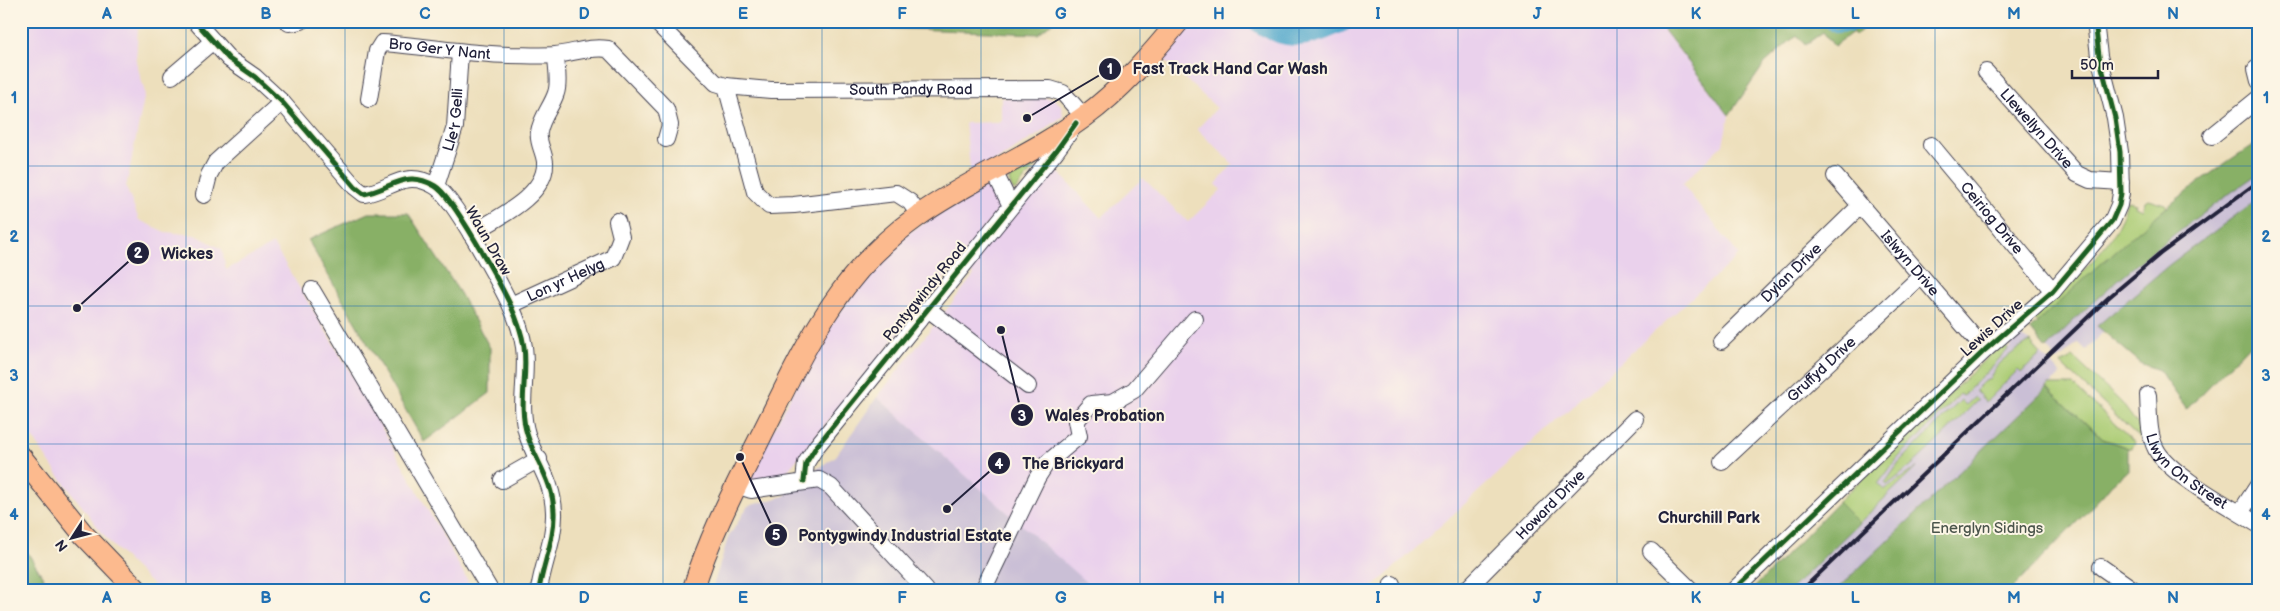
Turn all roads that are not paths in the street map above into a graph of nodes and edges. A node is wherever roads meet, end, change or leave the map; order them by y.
1 (655, 21) edge
2 (1179, 21) edge
3 (2095, 21) edge
4 (197, 23) dead end
5 (213, 41) junction
6 (460, 52) junction
7 (556, 54) junction
8 (2259, 67) edge
9 (1986, 72) dead end
10 (172, 76) dead end
11 (2259, 81) edge
12 (726, 86) junction
13 (2259, 98) edge
14 (369, 99) dead end
15 (282, 102) junction
16 (1080, 120) junction
17 (2212, 136) dead end
18 (666, 139) dead end
19 (1931, 145) dead end
20 (994, 172) junction
21 (1835, 176) dead end
22 (2121, 182) junction
23 (436, 186) junction
24 (204, 195) dead end
25 (1011, 206) junction
26 (1860, 206) junction
27 (919, 216) junction
28 (618, 221) dead end
29 (470, 234) junction
30 (1921, 276) junction
31 (312, 290) dead end
32 (2053, 291) junction
33 (510, 305) junction
34 (928, 309) junction
35 (1195, 319) dead end
36 (1721, 341) dead end
37 (1985, 350) junction
38 (1028, 386) dead end
39 (2148, 395) dead end
40 (1635, 419) dead end
41 (21, 457) edge
42 (539, 459) junction
43 (1722, 462) dead end
44 (502, 480) dead end
45 (804, 481) junction
46 (2259, 484) edge
47 (736, 485) junction
48 (2240, 513) junction
49 (2259, 525) edge
50 (1651, 551) dead end
51 (2101, 567) dead end
52 (137, 590) edge
53 (490, 590) edge
54 (539, 590) edge
55 (693, 590) edge
56 (926, 590) edge
57 (982, 590) edge
58 (1466, 590) edge
59 (1691, 590) edge
60 (1734, 590) edge
61 (2134, 590) edge

1 - 12 street
2 - 16 main road, Pontygwindy Road
3 - 22 street, Lewis Drive
4 - 5 street
5 - 10 street
5 - 15 street
6 - 7 street, Bro Ger Y Nant
6 - 14 street, Bro Ger Y Nant
6 - 23 street, Lle'r Gelli
7 - 18 street, Bro Ger Y Nant
7 - 29 street
8 - 11 street
9 - 22 street, Llewellyn Drive
12 - 16 street, South Pandy Road
12 - 27 street
13 - 17 street
15 - 23 street
15 - 24 street
16 - 20 main road, Pontygwindy Road
16 - 25 street, Pontygwindy Road
19 - 32 street, Ceiriog Drive
20 - 25 street
20 - 27 main road, Pontygwindy Road
21 - 26 street, Islwyn Drive
22 - 32 street, Lewis Drive
23 - 29 street, Waun Draw
25 - 34 street, Pontygwindy Road
26 - 30 street, Islwyn Drive
26 - 36 street, Dylan Drive
27 - 47 main road, Pontygwindy Road
28 - 33 street, Lon yr Helyg
29 - 33 street, Waun Draw
30 - 37 street, Islwyn Drive
30 - 43 street, Gruffyd Drive
31 - 53 street
32 - 37 street, Lewis Drive
33 - 42 street, Waun Draw
34 - 38 street
34 - 45 street, Pontygwindy Road
35 - 57 street
37 - 60 street, Lewis Drive
39 - 48 street, Llwyn On Street
40 - 58 street, Howard Drive
41 - 52 main road
42 - 44 street
42 - 54 street, Waun Draw
45 - 47 street
45 - 56 street
46 - 48 street
47 - 55 main road, Pontygwindy Road
48 - 49 street, Llwyn On Street
50 - 59 street
51 - 61 street

